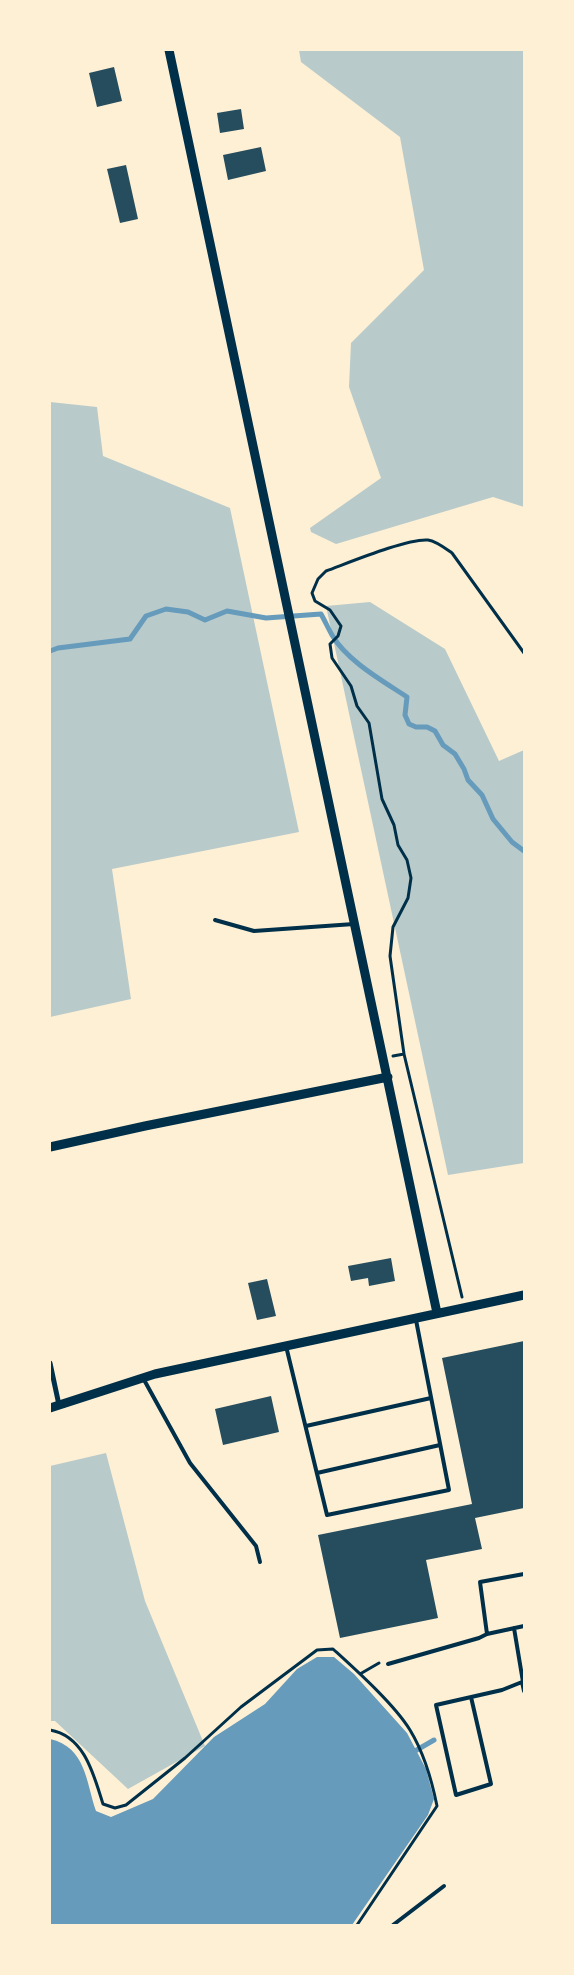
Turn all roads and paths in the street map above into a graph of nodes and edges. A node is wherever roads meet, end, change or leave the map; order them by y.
1 (170, 50) edge
2 (524, 653) edge
3 (215, 920) dead end
4 (354, 924) junction
5 (404, 1054) junction
6 (383, 1058) junction
7 (388, 1077) junction
8 (50, 1147) edge
9 (524, 1295) edge
10 (464, 1308) junction
11 (437, 1313) junction
12 (416, 1318) junction
13 (286, 1346) junction
14 (50, 1363) edge
15 (143, 1378) junction
16 (431, 1398) junction
17 (59, 1405) junction
18 (50, 1408) edge
19 (306, 1426) junction
20 (440, 1445) junction
21 (317, 1473) junction
22 (260, 1562) dead end
23 (524, 1574) edge
24 (524, 1626) edge
25 (514, 1628) junction
26 (487, 1634) junction
27 (382, 1662) dead end
28 (388, 1664) dead end
29 (360, 1674) junction
30 (523, 1682) edge
31 (524, 1691) edge
32 (471, 1697) junction
33 (50, 1730) edge
34 (444, 1886) dead end
35 (357, 1925) edge
36 (393, 1925) edge

1 - 4 street
2 - 5 path
3 - 4 lane
4 - 6 street
5 - 6 path
5 - 10 path
6 - 7 street
7 - 8 street
7 - 11 street
9 - 10 street
10 - 11 street
11 - 12 street
12 - 13 street
12 - 16 lane
13 - 15 street
13 - 19 lane
14 - 17 street
15 - 17 street
15 - 22 lane
16 - 19 lane
16 - 20 lane
17 - 18 street
19 - 21 lane
20 - 21 lane
20 - 21 lane
23 - 26 lane
24 - 25 lane
25 - 26 lane
25 - 30 lane
26 - 28 lane
27 - 29 path
29 - 33 path
29 - 35 path
30 - 31 lane
30 - 32 lane
32 - 32 lane
34 - 36 lane

